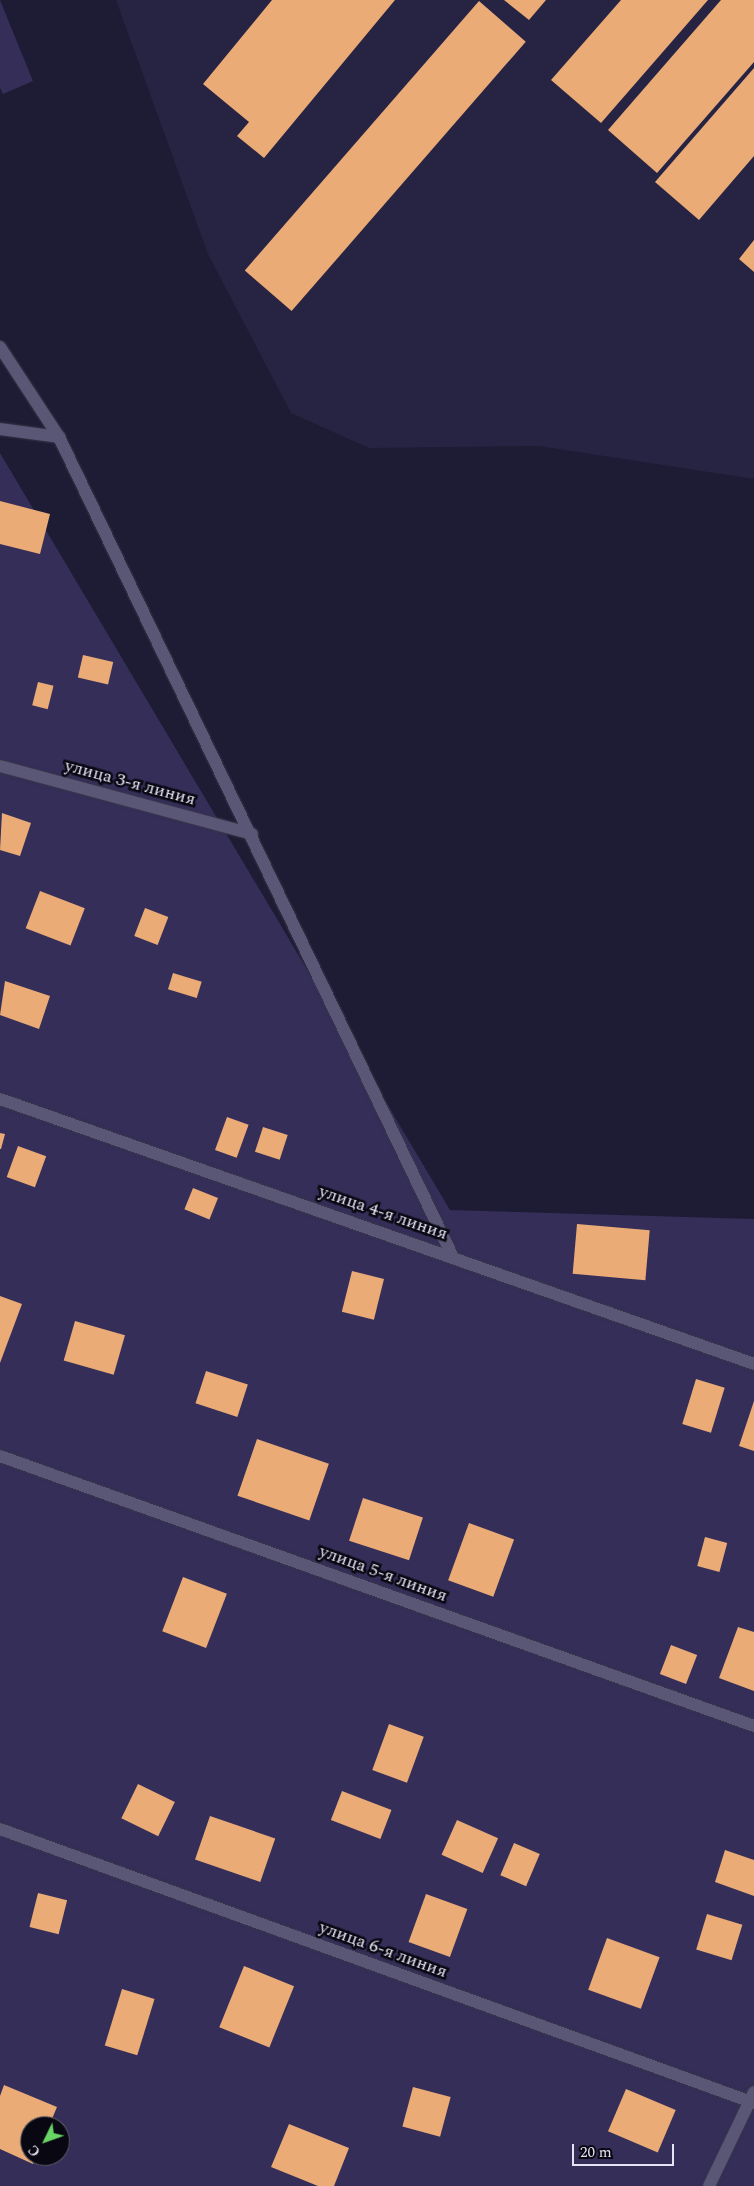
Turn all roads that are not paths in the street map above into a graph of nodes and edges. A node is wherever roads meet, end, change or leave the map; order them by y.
1 (0, 347) edge
2 (0, 429) edge
3 (60, 437) junction
4 (0, 766) edge
5 (252, 834) junction
6 (0, 1099) edge
7 (452, 1255) junction
8 (754, 1364) edge
9 (0, 1456) edge
10 (754, 1726) edge
11 (0, 1829) edge
12 (753, 2099) edge
13 (709, 2186) edge

1 - 3 street
2 - 3 street
3 - 5 street
4 - 5 street, улица 3-я линия
5 - 7 street
6 - 7 street, улица 4-я линия
7 - 8 street, улица 4-я линия
9 - 10 street, улица 5-я линия
11 - 12 street, улица 6-я линия
12 - 13 street

